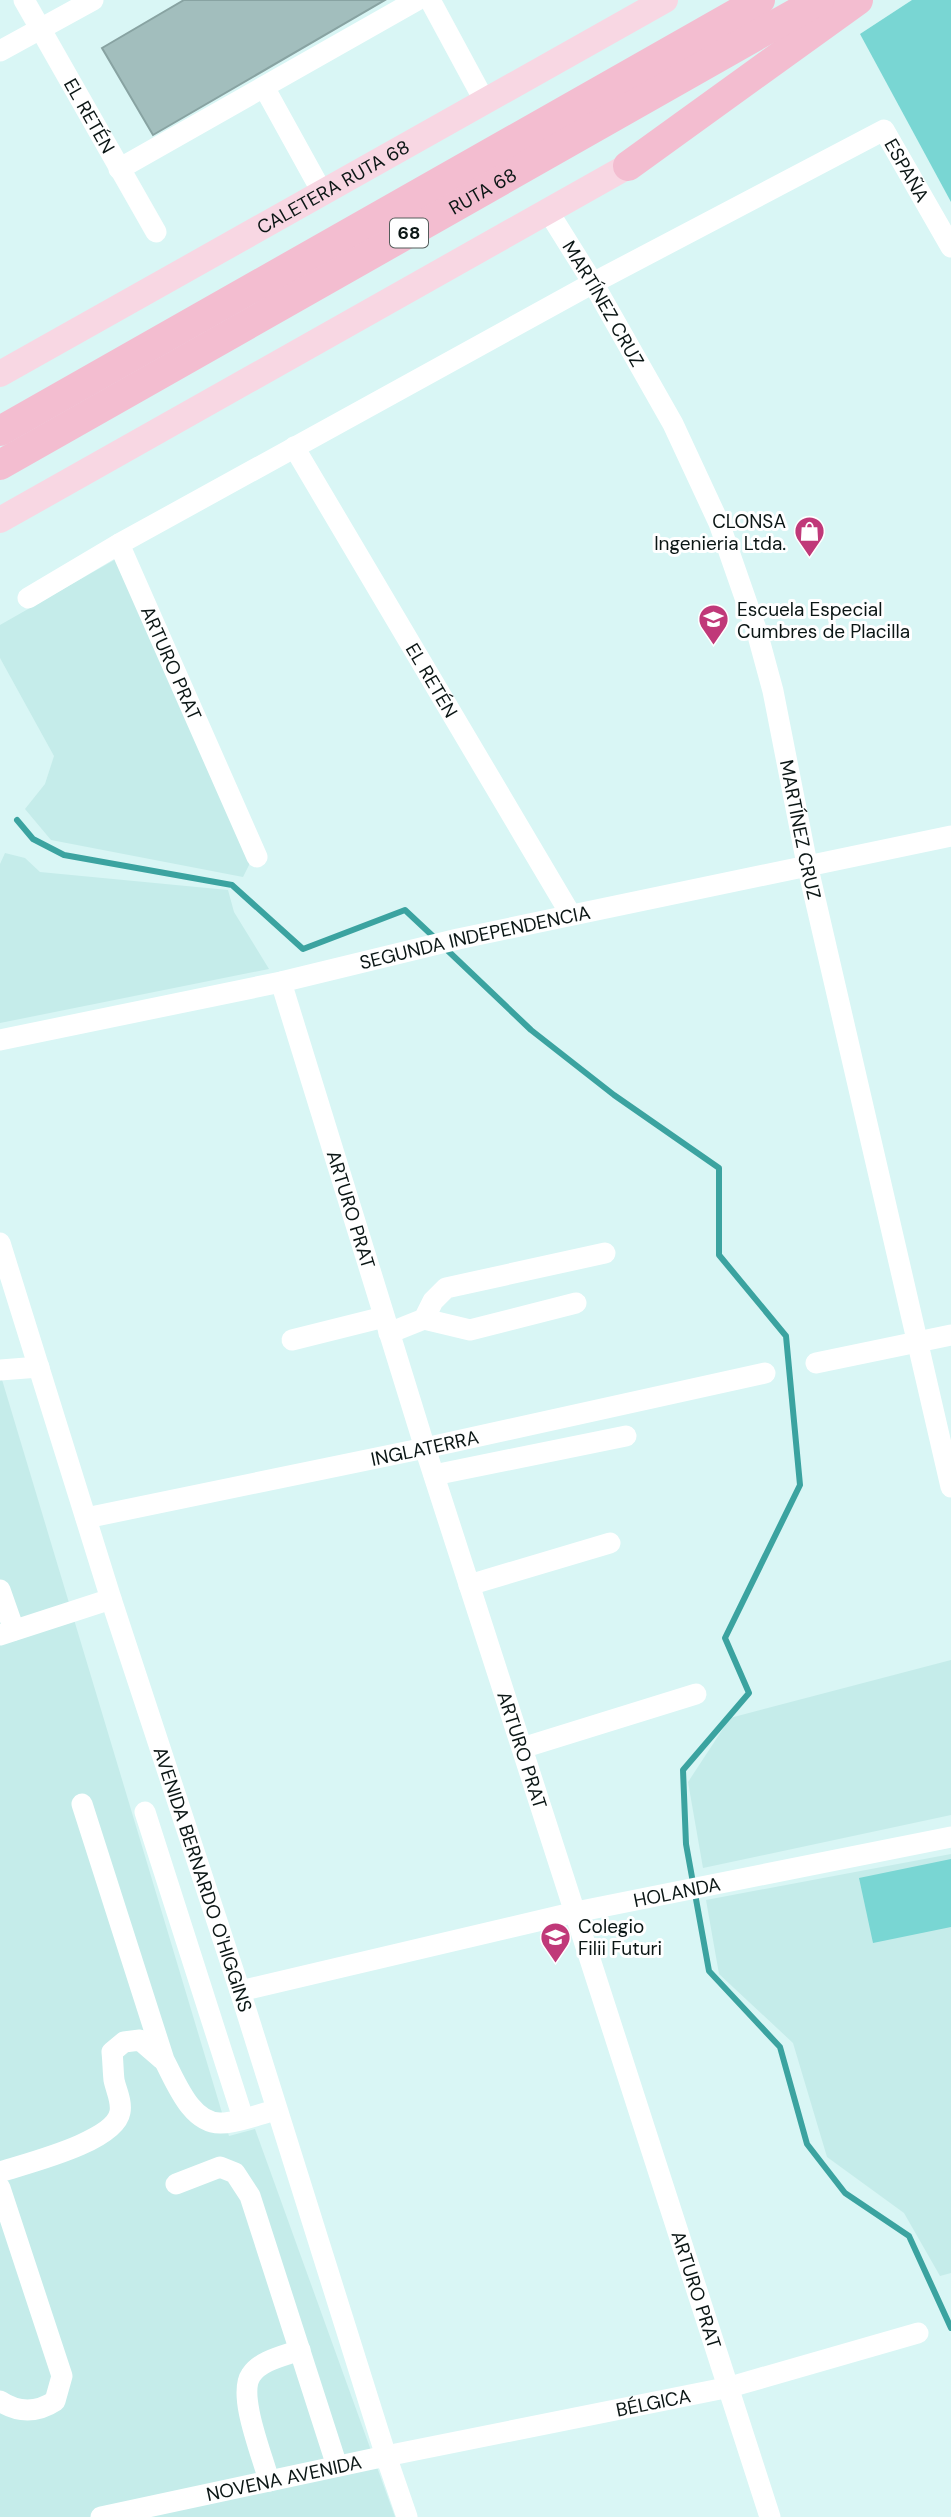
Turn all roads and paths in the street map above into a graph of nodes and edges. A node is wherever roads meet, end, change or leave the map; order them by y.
1 (24, 0) edge
2 (93, 0) edge
3 (417, 0) edge
4 (430, 0) edge
5 (665, 0) edge
6 (760, 0) edge
7 (819, 0) edge
8 (858, 0) edge
9 (41, 29) junction
10 (0, 51) edge
11 (264, 87) junction
12 (484, 100) junction
13 (628, 166) joint
14 (119, 169) junction
15 (322, 192) junction
16 (548, 211) junction
17 (156, 232) dead end
18 (951, 247) edge
19 (593, 283) junction
20 (0, 374) edge
21 (0, 430) edge
22 (294, 447) junction
23 (0, 465) edge
24 (0, 520) edge
25 (119, 544) junction
26 (28, 598) dead end
27 (951, 835) edge
28 (257, 857) dead end
29 (807, 864) junction
30 (571, 915) junction
31 (281, 982) junction
32 (0, 1040) edge
33 (0, 1243) edge
34 (605, 1253) dead end
35 (576, 1303) dead end
36 (424, 1319) junction
37 (387, 1325) junction
38 (951, 1335) edge
39 (292, 1340) dead end
40 (918, 1343) junction
41 (816, 1363) dead end
42 (39, 1367) junction
43 (0, 1370) edge
44 (765, 1373) dead end
45 (626, 1436) dead end
46 (425, 1448) junction
47 (434, 1475) junction
48 (951, 1487) edge
49 (86, 1518) junction
50 (610, 1543) dead end
51 (469, 1585) junction
52 (0, 1590) edge
53 (111, 1599) junction
54 (7, 1633) edge
55 (696, 1694) dead end
56 (522, 1748) junction
57 (82, 1804) dead end
58 (145, 1812) dead end
59 (951, 1837) edge
60 (576, 1912) junction
61 (240, 1991) junction
62 (164, 2060) junction
63 (276, 2110) junction
64 (243, 2118) junction
65 (0, 2172) edge
66 (176, 2184) dead end
67 (0, 2188) edge
68 (918, 2333) dead end
69 (300, 2350) junction
70 (730, 2387) junction
71 (0, 2401) edge
72 (386, 2456) junction
73 (337, 2466) junction
74 (269, 2481) junction
75 (101, 2517) edge
76 (407, 2517) edge
77 (770, 2517) edge

1 - 9 street, EL RETÉN
2 - 9 street
3 - 11 street
4 - 12 street
5 - 12 main road, CALETERA RUTA 68
6 - 21 highway, RUTA 68 / 68
7 - 23 highway, RUTA 68 / 68
8 - 13 highway
9 - 10 street
9 - 14 street, EL RETÉN
11 - 14 street
11 - 15 street
12 - 15 main road, CALETERA RUTA 68
13 - 16 main road
14 - 17 street, EL RETÉN
15 - 20 main road, CALETERA RUTA 68
16 - 19 street, MARTÍNEZ CRUZ
16 - 24 main road
18 - 19 street, ESPAÑA
19 - 22 street
19 - 29 street, MARTÍNEZ CRUZ
22 - 25 street
22 - 30 street, EL RETÉN
25 - 26 street
25 - 28 street, ARTURO PRAT
27 - 29 street, SEGUNDA INDEPENDENCIA
29 - 30 street, SEGUNDA INDEPENDENCIA
29 - 40 street, MARTÍNEZ CRUZ
30 - 31 street, SEGUNDA INDEPENDENCIA
31 - 32 street, SEGUNDA INDEPENDENCIA
31 - 37 street, ARTURO PRAT
33 - 42 street, AVENIDA BERNARDO O'HIGGINS
34 - 36 street
35 - 36 street
36 - 37 street
37 - 39 street
37 - 46 street, ARTURO PRAT
38 - 40 street
40 - 41 street
40 - 48 street, MARTÍNEZ CRUZ
42 - 43 street
42 - 49 street, AVENIDA BERNARDO O'HIGGINS
44 - 46 street, INGLATERRA
45 - 47 street
46 - 47 street, ARTURO PRAT
46 - 49 street, INGLATERRA
47 - 51 street, ARTURO PRAT
49 - 53 street, AVENIDA BERNARDO O'HIGGINS
50 - 51 street
51 - 56 street, ARTURO PRAT
52 - 54 street
53 - 54 street
53 - 61 street, AVENIDA BERNARDO O'HIGGINS
55 - 56 street
56 - 60 street, ARTURO PRAT
57 - 62 street
58 - 64 street
59 - 60 street, HOLANDA
60 - 61 street, HOLANDA
60 - 70 street, ARTURO PRAT
61 - 63 street, AVENIDA BERNARDO O'HIGGINS
62 - 64 street
62 - 65 street
63 - 64 street
63 - 72 street, AVENIDA BERNARDO O'HIGGINS
66 - 69 street
67 - 71 street
68 - 70 street, BÉLGICA
69 - 73 street
69 - 74 street
70 - 72 street, BÉLGICA
70 - 77 street, ARTURO PRAT
72 - 73 street, NOVENA AVENIDA
72 - 76 street, AVENIDA BERNARDO O'HIGGINS
73 - 74 street, NOVENA AVENIDA
74 - 75 street, NOVENA AVENIDA

